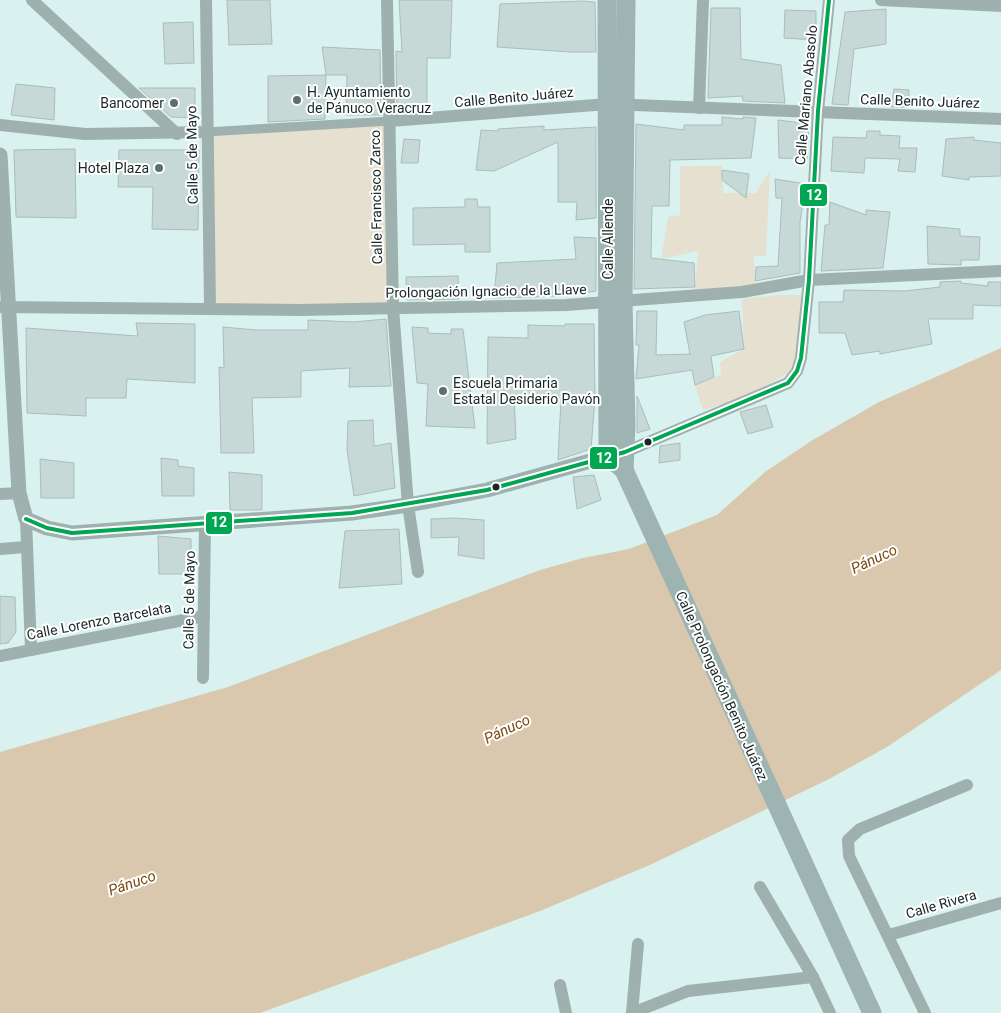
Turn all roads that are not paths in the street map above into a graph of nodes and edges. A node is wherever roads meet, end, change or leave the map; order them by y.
1 (32, 0) edge
2 (206, 0) edge
3 (387, 0) edge
4 (607, 0) edge
5 (626, 0) edge
6 (702, 0) edge
7 (829, 0) edge
8 (881, 0) edge
9 (1001, 6) edge
10 (617, 104) junction
11 (699, 108) junction
12 (818, 111) junction
13 (1001, 119) edge
14 (390, 122) junction
15 (0, 126) edge
16 (206, 132) junction
17 (177, 134) junction
18 (0, 155) edge
19 (1001, 271) edge
20 (809, 280) junction
21 (615, 302) junction
22 (4, 307) edge
23 (393, 308) junction
24 (210, 309) junction
25 (617, 454) junction
26 (19, 493) junction
27 (0, 494) edge
28 (408, 505) junction
29 (26, 519) junction
30 (205, 522) junction
31 (26, 547) junction
32 (0, 549) edge
33 (418, 572) dead end
34 (204, 616) junction
35 (31, 650) junction
36 (0, 656) edge
37 (203, 678) dead end
38 (967, 786) dead end
39 (760, 887) dead end
40 (1001, 903) edge
41 (889, 935) junction
42 (638, 944) dead end
43 (813, 977) junction
44 (560, 985) dead end
45 (566, 1013) edge
46 (632, 1013) edge
47 (830, 1013) edge
48 (872, 1013) edge
49 (925, 1013) edge

1 - 17 street
2 - 16 street, Calle 5 de Mayo
3 - 14 street, Calle Francisco Zarco
4 - 10 main road, Calle Allende
5 - 10 main road, Calle Allende
6 - 11 street
7 - 12 street, Calle Mariano Abasolo
8 - 9 street
10 - 11 street, Calle Benito Juárez
10 - 14 street, Calle Benito Juárez
10 - 21 main road, Calle Allende
11 - 12 street, Calle Benito Juárez
12 - 13 street, Calle Benito Juárez
12 - 20 street, Calle Mariano Abasolo
14 - 16 street, Calle Benito Juárez
14 - 23 street, Calle Francisco Zarco
15 - 17 street, Calle Benito Juárez
16 - 17 street, Calle Benito Juárez
16 - 24 street, Calle 5 de Mayo
18 - 22 street
19 - 20 street, Prolongación Ignacio de la Llave
20 - 21 street, Prolongación Ignacio de la Llave
20 - 25 street, Calle Mariano Abasolo
21 - 23 street, Prolongación Ignacio de la Llave
21 - 25 main road, Calle Allende
22 - 24 street, Prolongación Ignacio de la Llave
22 - 26 street
23 - 24 street, Prolongación Ignacio de la Llave
23 - 28 street, Calle Francisco Zarco
25 - 28 street
25 - 48 main road, Calle Prolongación Benito Juárez
26 - 27 street
26 - 29 street
28 - 30 street
28 - 33 street, Calle Francisco Zarco
29 - 30 street
29 - 31 street
30 - 34 street, Calle 5 de Mayo
31 - 32 street
31 - 35 street
34 - 35 street, Calle Lorenzo Barcelata
34 - 37 street, Calle 5 de Mayo
35 - 36 street, Calle Lorenzo Barcelata
38 - 41 street
39 - 43 street
40 - 41 street, Calle Rivera
41 - 49 street
42 - 46 street
43 - 46 street
43 - 47 street
44 - 45 street

